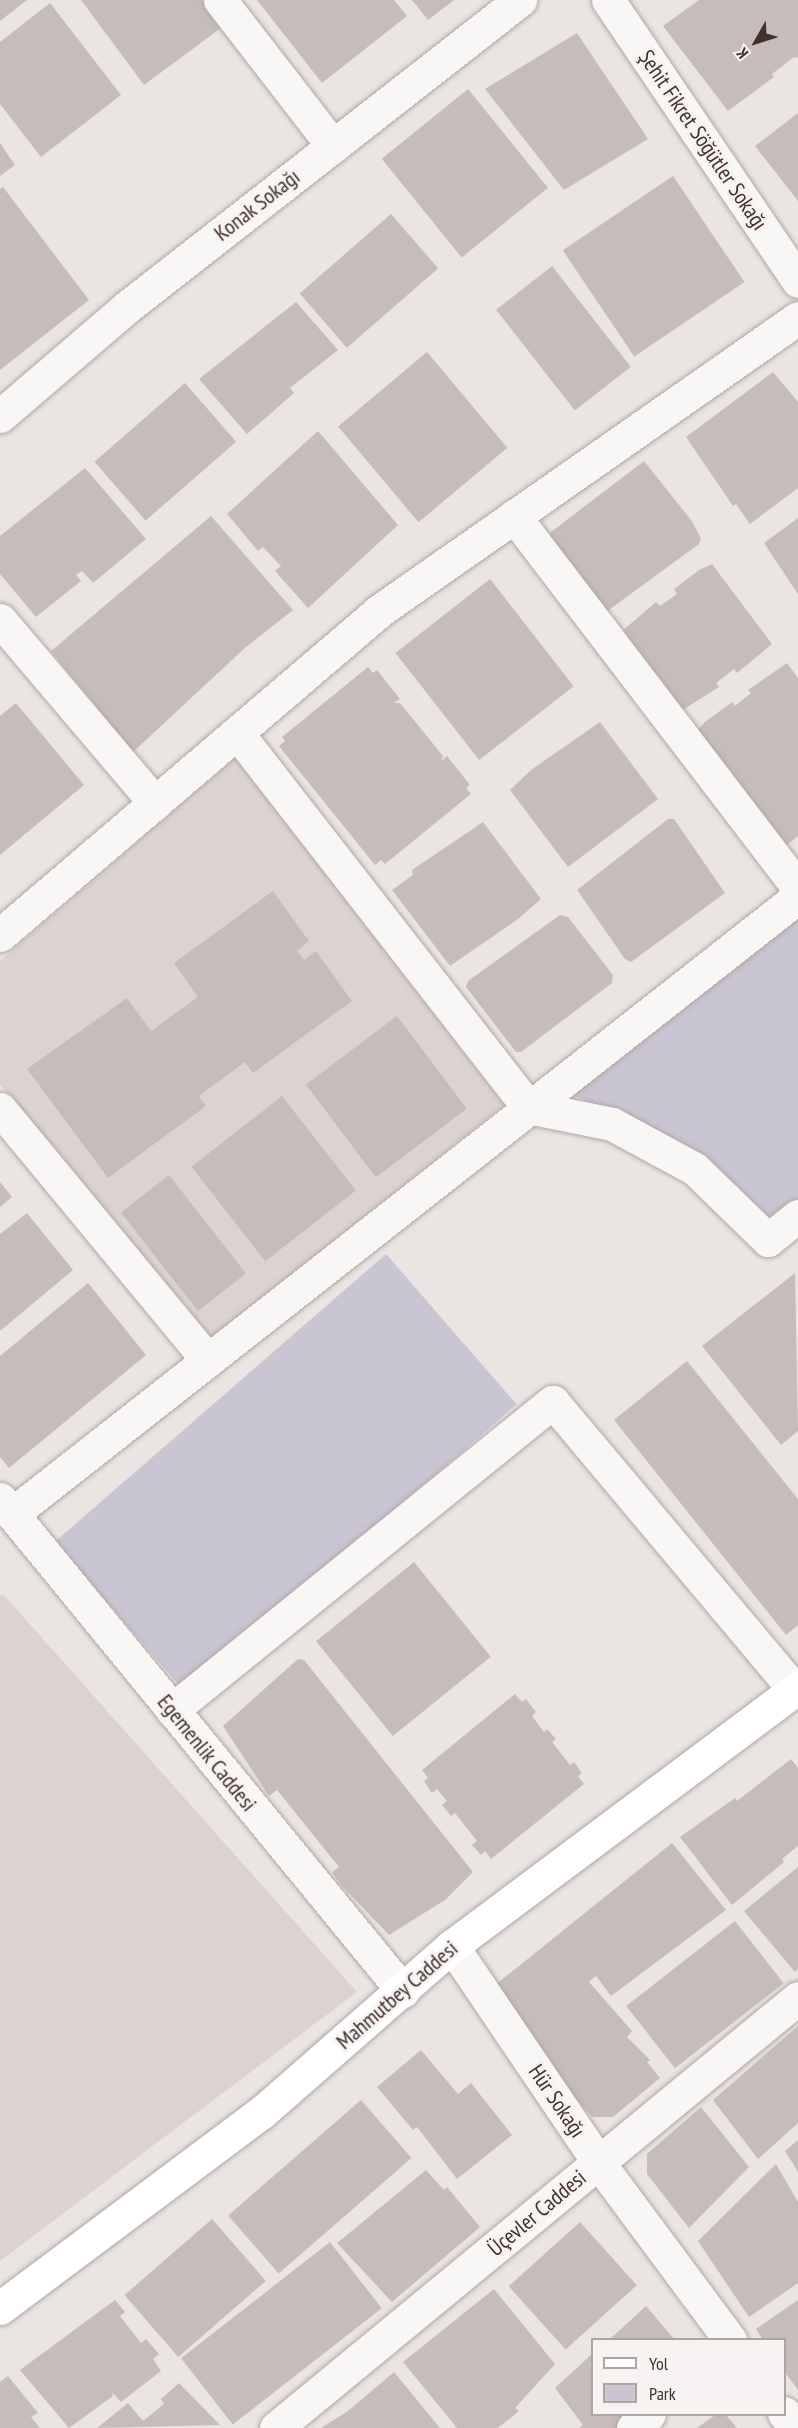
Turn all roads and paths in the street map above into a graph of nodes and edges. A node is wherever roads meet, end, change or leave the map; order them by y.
1 (220, 0) edge
2 (520, 0) edge
3 (614, 2) edge
4 (333, 146) junction
5 (798, 281) edge
6 (798, 318) edge
7 (0, 416) edge
8 (514, 516) junction
9 (0, 620) edge
10 (237, 733) junction
11 (155, 803) junction
12 (798, 888) edge
13 (798, 897) edge
14 (0, 936) edge
15 (528, 1107) junction
16 (0, 1109) edge
17 (798, 1216) edge
18 (208, 1360) junction
19 (6, 1507) edge
20 (797, 1688) edge
21 (172, 1710) junction
22 (452, 1946) junction
23 (403, 1991) junction
24 (798, 1998) edge
25 (598, 2162) junction
26 (0, 2308) edge
27 (729, 2338) edge
28 (648, 2416) edge
29 (786, 2416) edge
30 (276, 2428) edge
31 (633, 2428) edge
32 (796, 2428) edge

1 - 4 street
2 - 4 street, Konak Sokağı
3 - 5 street, Şehit Fikret Söğütler Sokağı
4 - 7 street, Konak Sokağı
6 - 8 street
8 - 10 street
8 - 12 street
9 - 11 street
10 - 11 street
10 - 15 street
11 - 14 street
13 - 15 street
15 - 17 street
15 - 18 street
16 - 18 street
18 - 19 street
19 - 21 street, Egemenlik Caddesi
20 - 21 street
20 - 22 main road, Mahmutbey Caddesi
21 - 23 street, Egemenlik Caddesi
22 - 23 main road, Mahmutbey Caddesi
22 - 25 street, Hür Sokağı
23 - 26 main road, Mahmutbey Caddesi
24 - 25 street, Üçevler Caddesi
25 - 27 street, Hür Sokağı
25 - 30 street, Üçevler Caddesi
28 - 31 street
29 - 32 street

